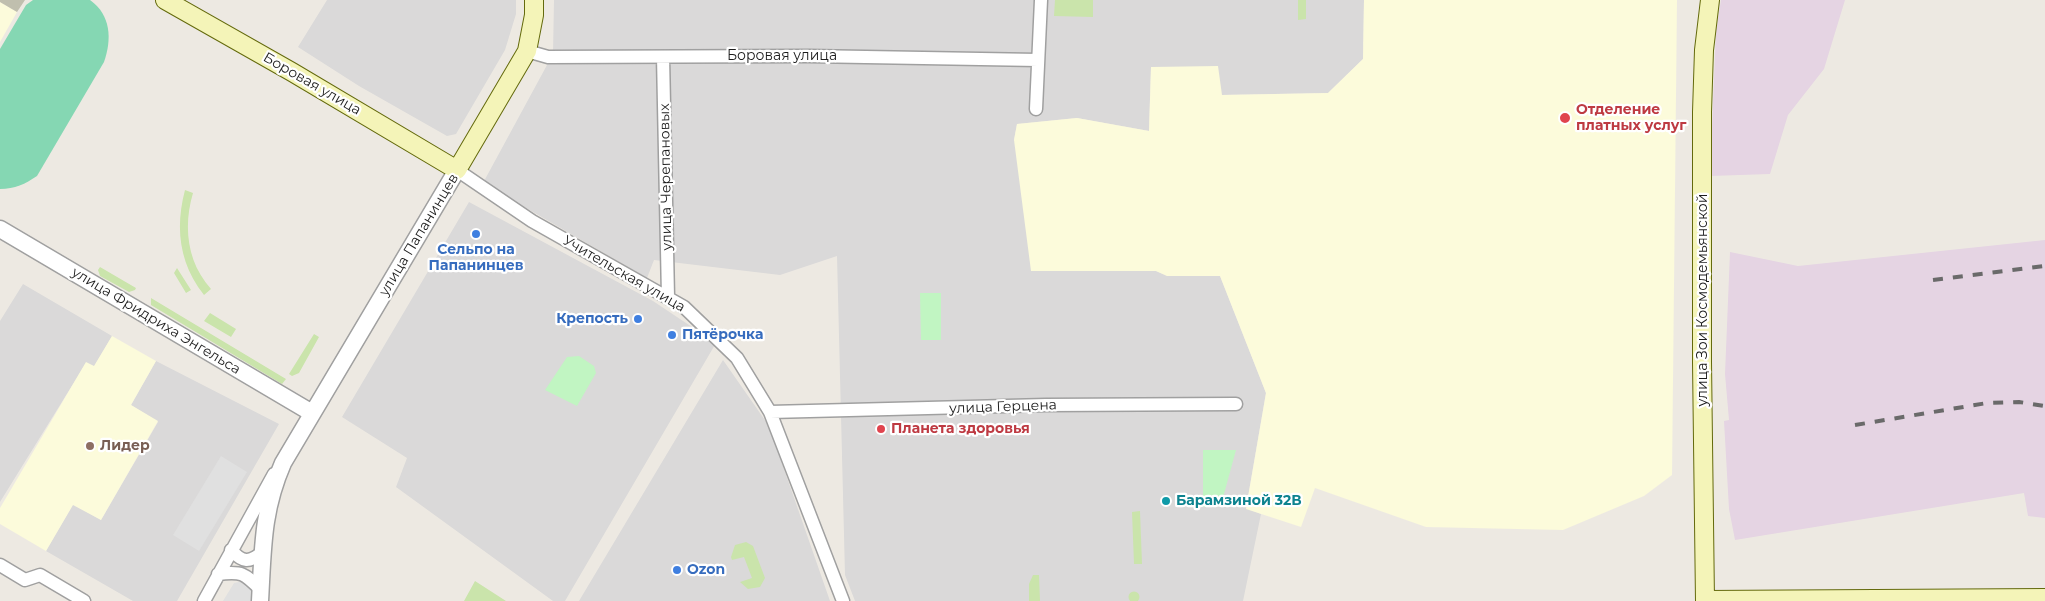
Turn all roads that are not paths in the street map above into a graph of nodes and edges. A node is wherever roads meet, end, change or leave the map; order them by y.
1 (165, 0) edge
2 (534, 0) edge
3 (1041, 0) edge
4 (1710, 0) edge
5 (526, 51) junction
6 (663, 57) junction
7 (1038, 60) junction
8 (1036, 108) dead end
9 (457, 170) junction
10 (0, 228) edge
11 (668, 297) junction
12 (1236, 404) dead end
13 (770, 412) junction
14 (312, 413) junction
15 (284, 462) junction
16 (231, 550) junction
17 (263, 552) junction
18 (0, 565) edge
19 (218, 574) junction
20 (261, 596) edge
21 (2045, 598) edge
22 (1705, 600) edge
23 (1854, 600) edge
24 (84, 601) edge
25 (204, 601) edge
26 (843, 601) edge

1 - 9 main road, Боровая улица
2 - 5 main road, улица Папанинцев
3 - 7 street
4 - 22 main road, улица Зои Космодемьянской
5 - 6 street, Боровая улица
5 - 9 main road, улица Папанинцев
6 - 7 street, Боровая улица
6 - 11 street, улица Черепановых
7 - 8 street
9 - 11 street, Учительская улица
9 - 14 street, улица Папанинцев
10 - 14 street, улица Фридриха Энгельса
11 - 13 street, Учительская улица
12 - 13 street, улица Герцена
13 - 26 street, Учительская улица
14 - 15 street, улица Папанинцев
15 - 16 street, улица Папанинцев
15 - 17 street, улица Папанинцев
16 - 17 street
16 - 19 street, улица Папанинцев
17 - 20 street, улица Папанинцев
18 - 24 street
19 - 20 street, улица Папанинцев
19 - 25 street, улица Папанинцев
21 - 23 main road
22 - 23 main road

